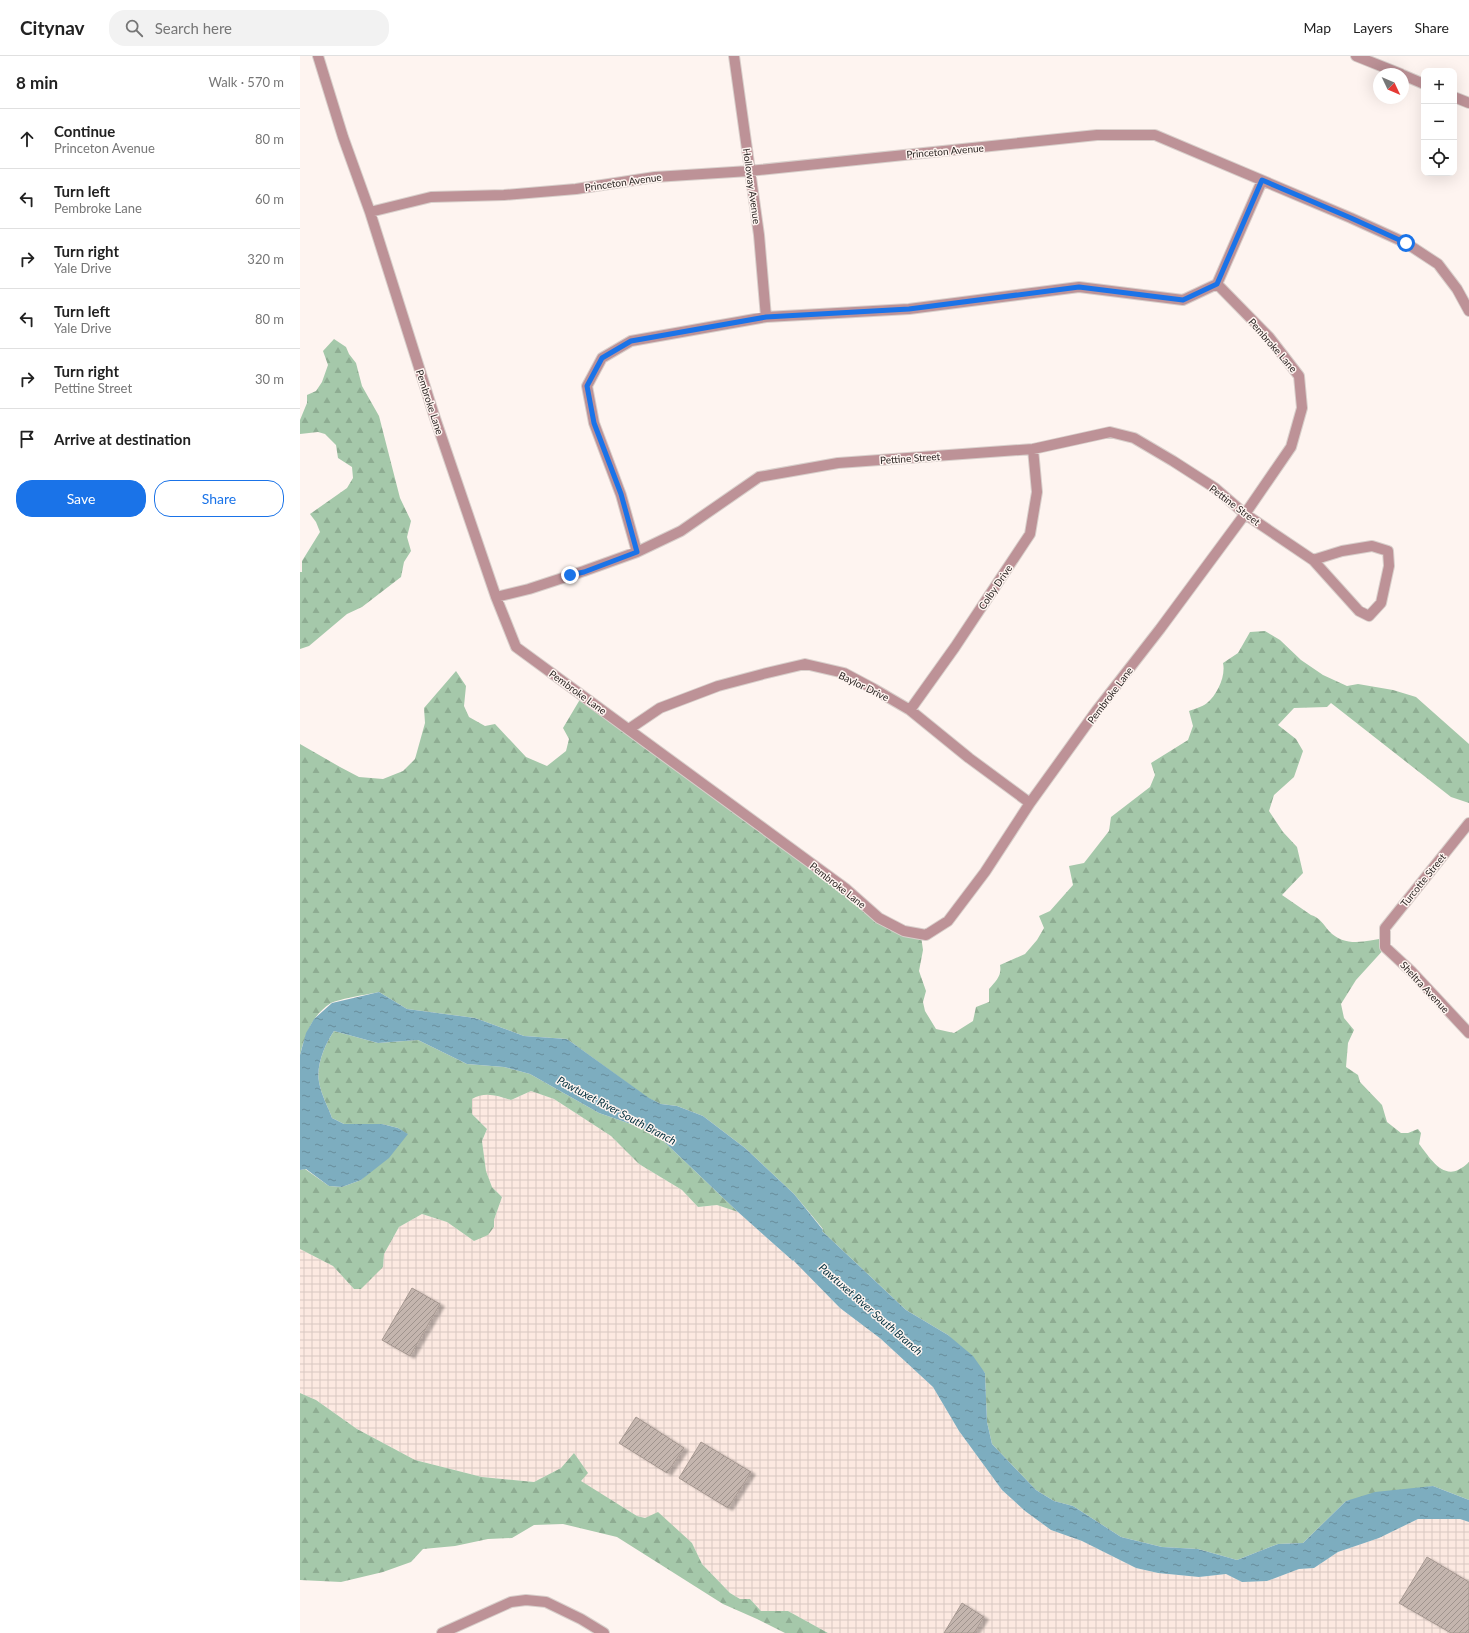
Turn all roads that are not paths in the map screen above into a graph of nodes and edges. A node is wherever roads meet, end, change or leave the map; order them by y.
1 (318, 56) edge
2 (734, 56) edge
3 (1356, 56) edge
4 (1387, 68) edge
5 (1409, 77) edge
6 (1421, 83) edge
7 (1457, 98) edge
8 (1469, 103) edge
9 (749, 171) junction
10 (1262, 180) junction
11 (370, 212) junction
12 (1217, 284) junction
13 (1469, 311) edge
14 (766, 317) junction
15 (1033, 449) junction
16 (1245, 514) junction
17 (637, 552) junction
18 (1313, 560) junction
19 (496, 597) junction
20 (910, 710) junction
21 (629, 729) junction
22 (1030, 802) junction
23 (1469, 823) edge
24 (1386, 940) joint
25 (1469, 1033) edge
26 (442, 1633) edge
27 (604, 1633) edge

1 - 11 street, Pembroke Lane
2 - 9 street, Holloway Avenue
3 - 4 street
5 - 6 street
7 - 8 street
9 - 10 street, Princeton Avenue
9 - 11 street, Princeton Avenue
9 - 14 street, Holloway Avenue
10 - 12 street
10 - 13 street, Princeton Avenue
11 - 19 street, Pembroke Lane
12 - 14 street
12 - 16 street, Pembroke Lane
14 - 17 street
15 - 16 street, Pettine Street
15 - 17 street, Pettine Street
15 - 20 street, Colby Drive
16 - 18 street, Pettine Street
16 - 22 street, Pembroke Lane
17 - 19 street, Pettine Street
18 - 18 street, Pettine Street
19 - 21 street, Pembroke Lane
20 - 21 street, Baylor Drive
20 - 22 street, Baylor Drive
21 - 22 street, Pembroke Lane
23 - 24 street, Turcotte Street
24 - 25 street, Sheltra Avenue
26 - 27 street

